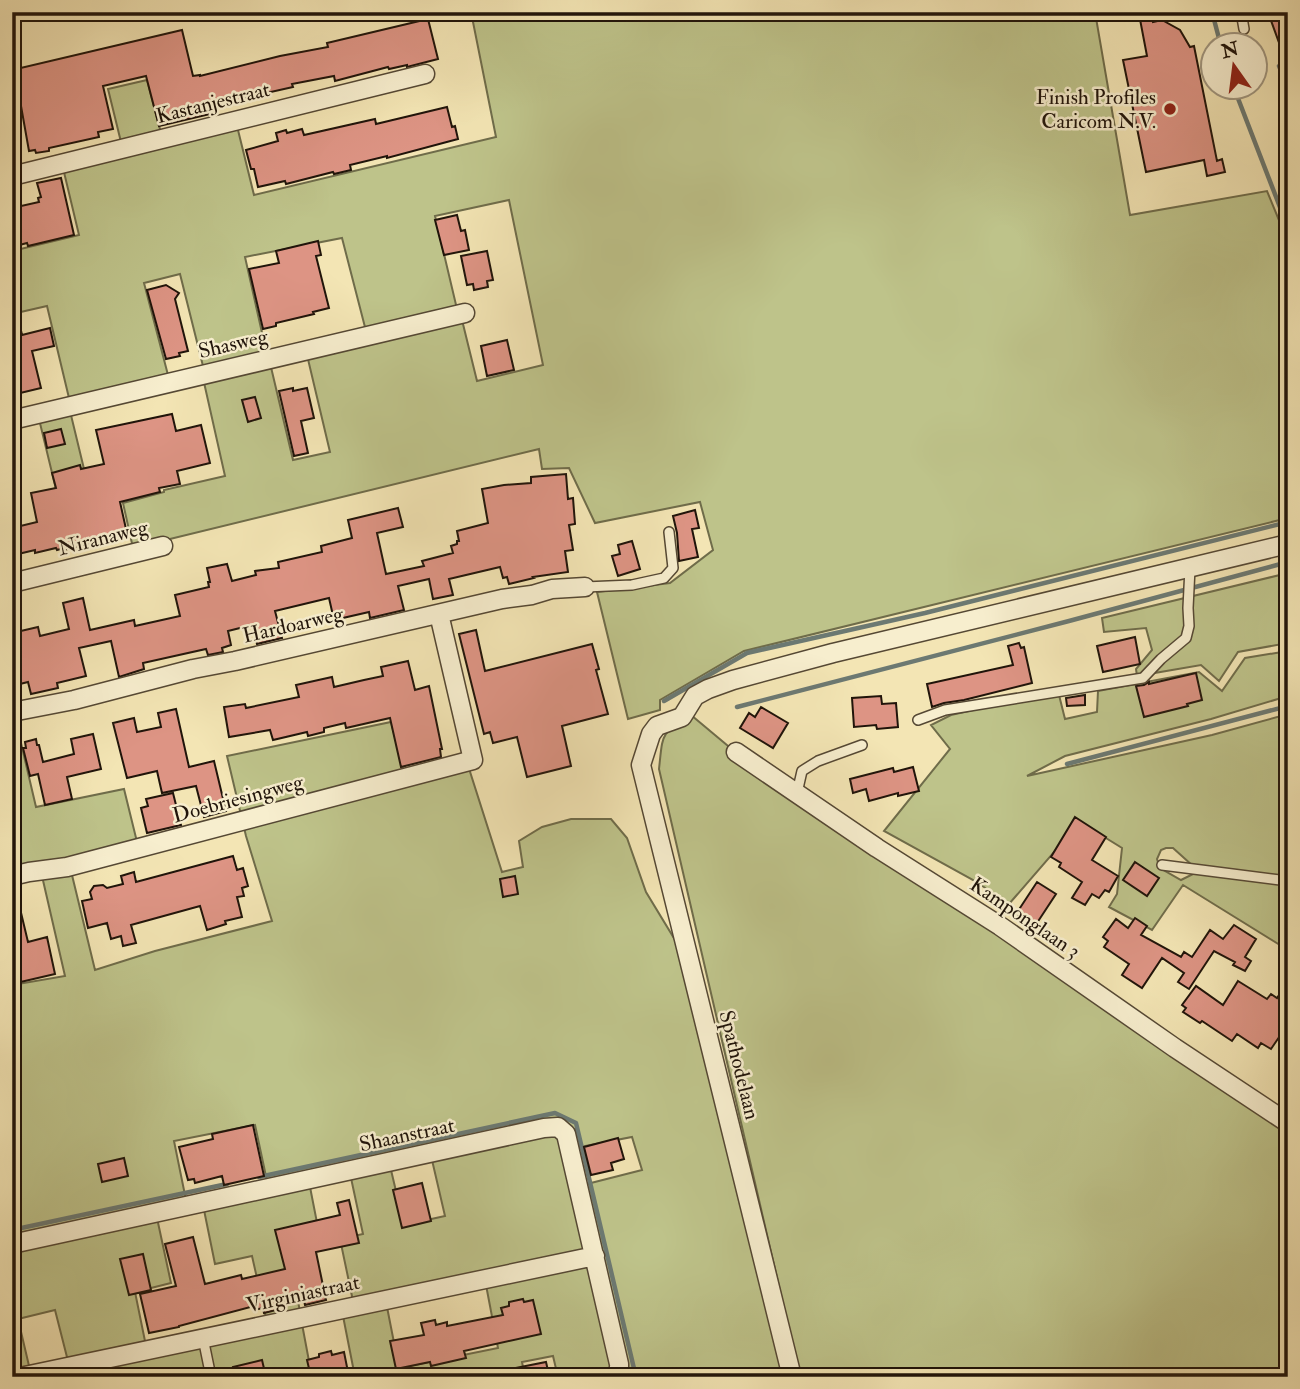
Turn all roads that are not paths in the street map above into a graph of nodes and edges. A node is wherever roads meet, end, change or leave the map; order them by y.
1 (1241, 12) edge
2 (1244, 29) dead end
3 (425, 74) dead end
4 (12, 176) edge
5 (465, 313) dead end
6 (12, 420) edge
7 (669, 532) dead end
8 (1288, 544) edge
9 (163, 546) dead end
10 (1190, 568) junction
11 (12, 583) edge
12 (585, 587) joint
13 (439, 614) junction
14 (12, 712) edge
15 (918, 720) dead end
16 (862, 745) dead end
17 (736, 752) dead end
18 (797, 793) junction
19 (1162, 865) dead end
20 (12, 876) edge
21 (1288, 881) edge
22 (1288, 1124) edge
23 (12, 1244) edge
24 (595, 1256) junction
25 (203, 1338) junction
26 (20, 1377) edge
27 (211, 1377) edge
28 (619, 1377) edge
29 (792, 1377) edge

1 - 2 lane
3 - 4 street, Kastanjestraat
5 - 6 street, Shasweg
7 - 12 lane
8 - 10 street
9 - 11 street, Niranaweg
10 - 15 lane
10 - 29 street, Spathodelaan
12 - 13 street, Hardoarweg
13 - 14 street, Hardoarweg
13 - 20 street, Doebriesingweg
16 - 18 lane
17 - 18 street, Kamponglaan 3
18 - 22 street, Kamponglaan 3
19 - 21 lane
23 - 24 street, Shaanstraat
24 - 25 street, Virginiastraat
24 - 28 street, Shaanstraat
25 - 26 street, Virginiastraat
25 - 27 lane

